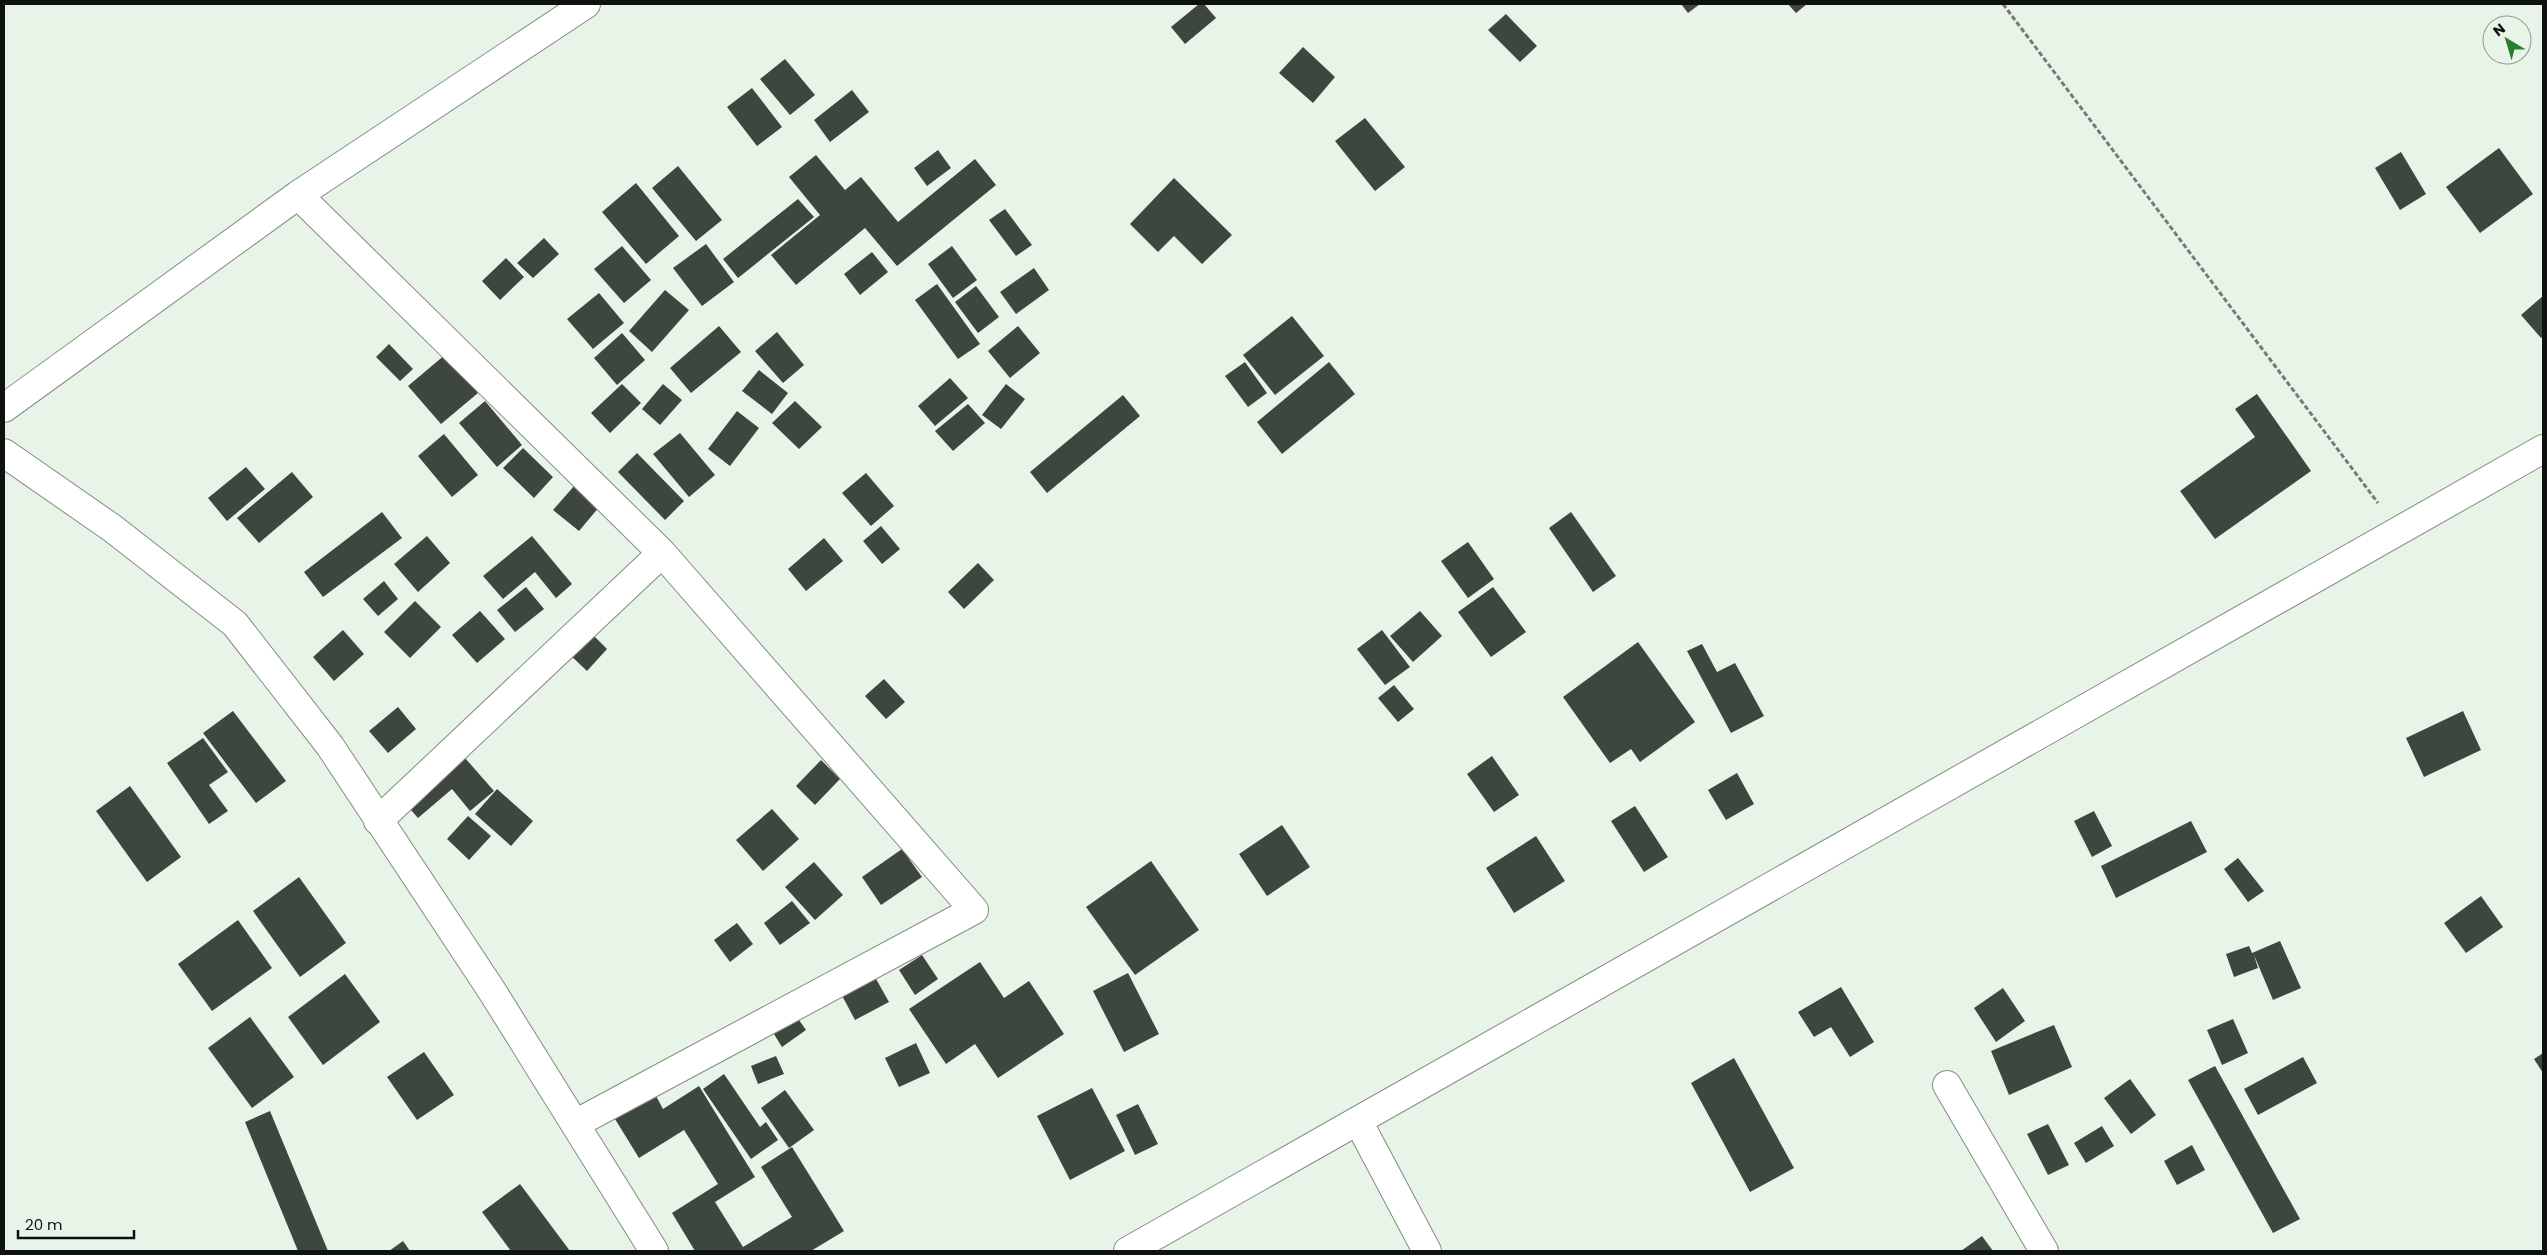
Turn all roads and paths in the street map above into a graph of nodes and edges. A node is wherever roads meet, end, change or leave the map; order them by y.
1 (586, 4) edge
2 (2003, 4) edge
3 (298, 195) junction
4 (4, 408) edge
5 (2543, 449) edge
6 (4, 453) edge
7 (2398, 529) junction
8 (662, 553) junction
9 (378, 821) junction
10 (1947, 1085) dead end
11 (1358, 1121) junction
12 (575, 1124) junction
13 (654, 1251) edge
14 (1128, 1251) edge
15 (1427, 1251) edge
16 (2044, 1251) edge

1 - 3 street
2 - 7 path
3 - 4 street
3 - 8 street
5 - 7 street
6 - 9 street
7 - 11 street
8 - 9 street
8 - 12 street
9 - 12 street
10 - 16 street
11 - 14 street
11 - 15 street
12 - 13 street

